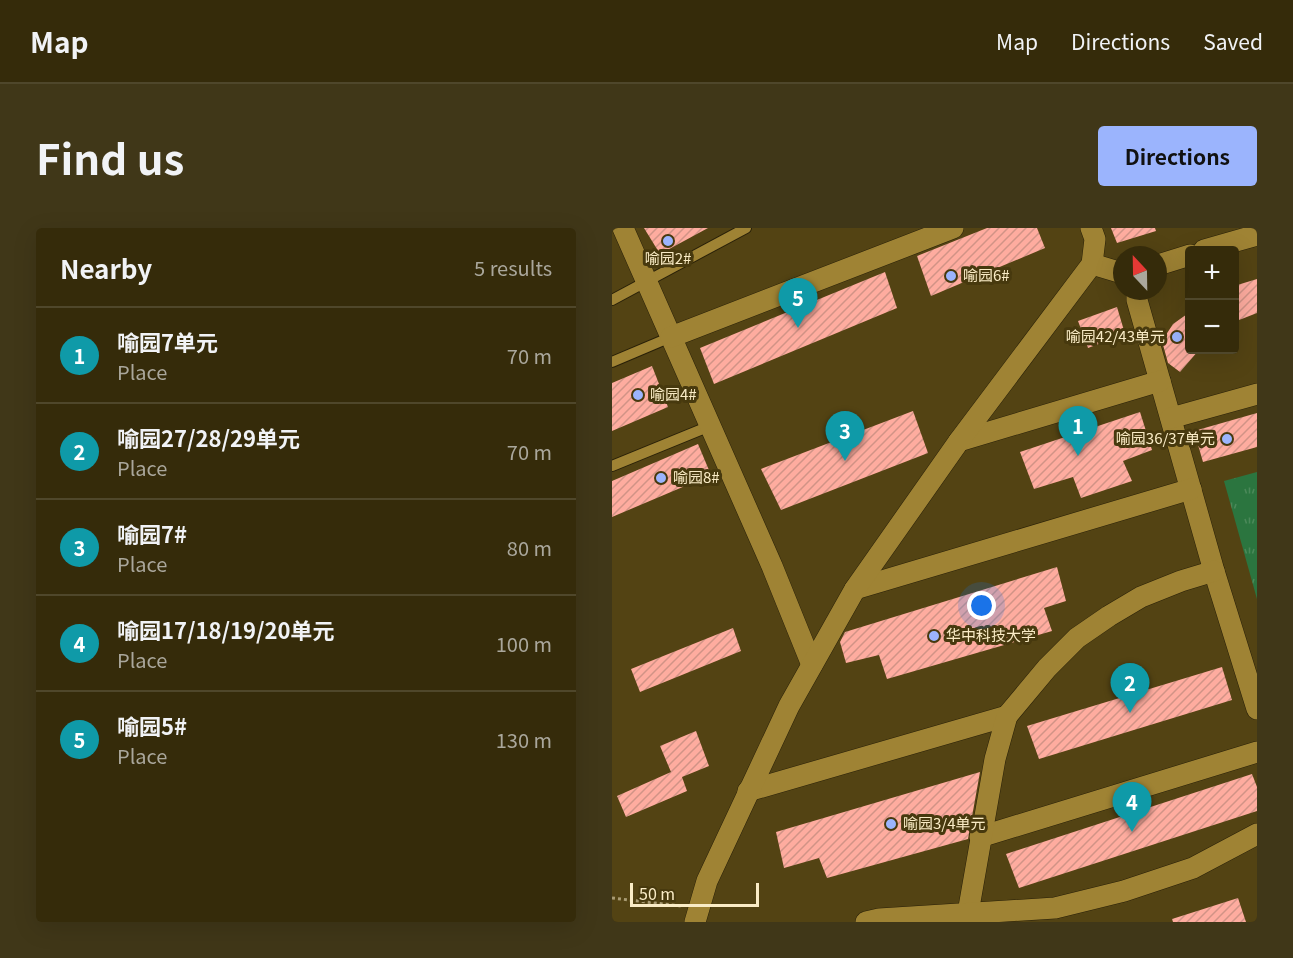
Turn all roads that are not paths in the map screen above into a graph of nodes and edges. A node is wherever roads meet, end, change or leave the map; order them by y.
1 (623, 228) edge
2 (746, 228) edge
3 (954, 228) edge
4 (1091, 228) edge
5 (1257, 235) edge
6 (1218, 246) edge
7 (1185, 257) edge
8 (1167, 262) edge
9 (1092, 264) junction
10 (1113, 270) edge
11 (646, 281) junction
12 (612, 300) edge
13 (1137, 300) edge
14 (671, 337) junction
15 (612, 362) edge
16 (1160, 381) junction
17 (1257, 394) edge
18 (1171, 418) junction
19 (710, 426) junction
20 (958, 441) junction
21 (612, 466) edge
22 (1191, 489) junction
23 (1214, 570) junction
24 (855, 589) junction
25 (812, 665) junction
26 (1252, 677) edge
27 (1257, 709) edge
28 (1007, 716) junction
29 (1257, 752) edge
30 (748, 791) junction
31 (1257, 834) edge
32 (980, 837) junction
33 (968, 913) junction
34 (697, 915) edge
35 (866, 922) edge

1 - 11 street
2 - 11 lane
3 - 14 street
4 - 9 street
5 - 6 street
7 - 8 street
9 - 10 street
9 - 20 street
11 - 12 lane
11 - 14 street
13 - 16 street
14 - 15 lane
14 - 19 street
16 - 18 street
16 - 20 street
17 - 18 street
18 - 22 street
19 - 21 lane
19 - 25 street
20 - 24 street
22 - 23 street
22 - 24 street
23 - 26 street
23 - 28 street
24 - 25 street
25 - 30 street
26 - 27 street
28 - 30 street
28 - 32 street
29 - 32 street
30 - 34 street
31 - 33 street
32 - 33 street
33 - 35 street

